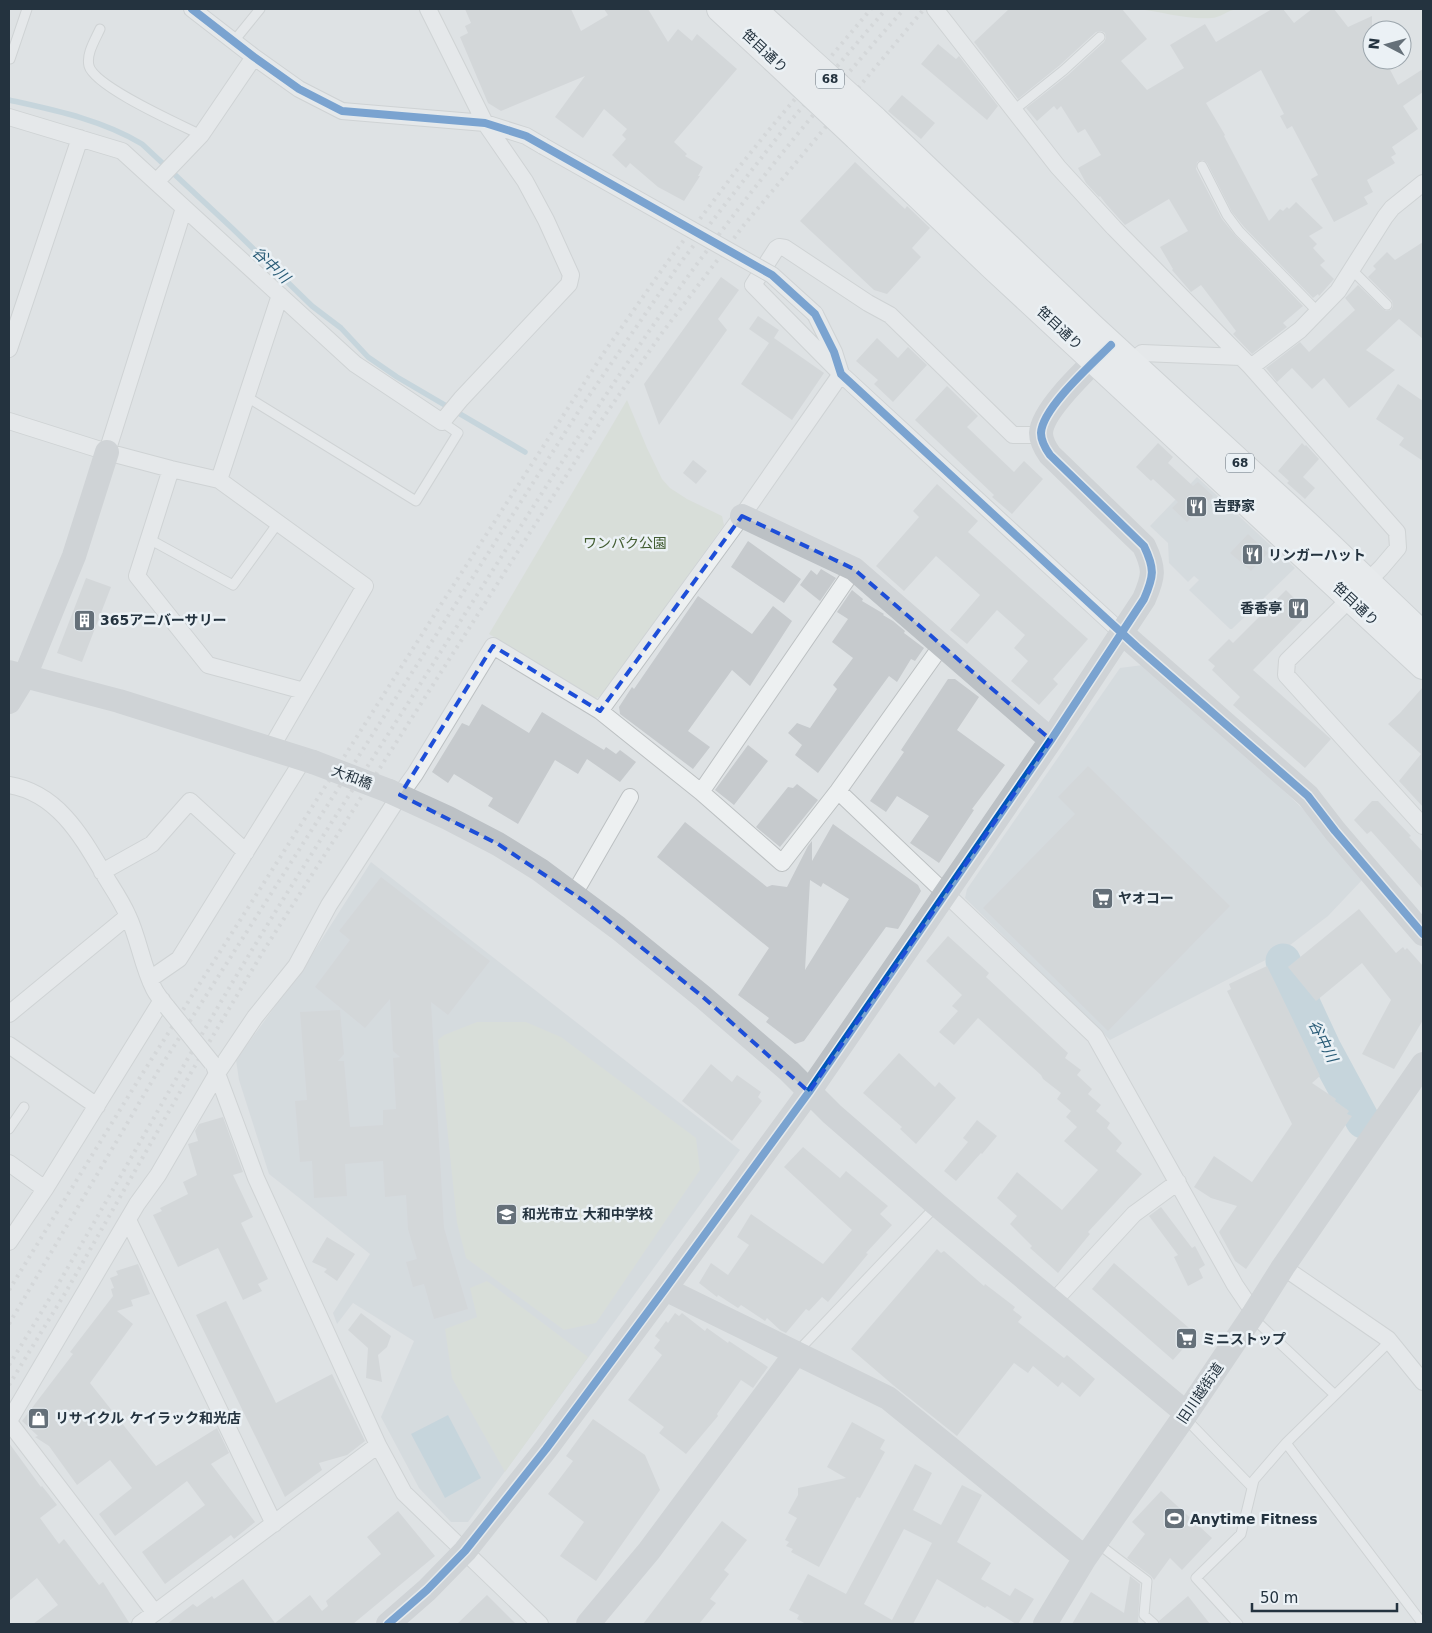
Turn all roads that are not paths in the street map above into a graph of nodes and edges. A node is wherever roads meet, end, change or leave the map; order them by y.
1 (27, 9) edge
2 (192, 9) edge
3 (260, 9) edge
4 (428, 9) edge
5 (720, 9) edge
6 (753, 9) edge
7 (935, 9) edge
8 (100, 29) dead end
9 (1100, 37) dead end
10 (234, 41) junction
11 (780, 49) junction
12 (254, 57) junction
13 (9, 58) edge
14 (1014, 110) junction
15 (9, 117) edge
16 (484, 123) junction
17 (200, 135) junction
18 (80, 138) junction
19 (1202, 166) dead end
20 (159, 179) junction
21 (1423, 183) edge
22 (184, 208) junction
23 (1352, 270) junction
24 (280, 295) junction
25 (1388, 305) dead end
26 (1318, 312) junction
27 (9, 349) edge
28 (1103, 353) junction
29 (1246, 362) junction
30 (1132, 364) junction
31 (841, 374) junction
32 (247, 397) junction
33 (9, 421) edge
34 (442, 422) junction
35 (1040, 435) junction
36 (107, 452) junction
37 (171, 469) junction
38 (219, 480) junction
39 (742, 516) junction
40 (278, 523) junction
41 (149, 539) junction
42 (854, 569) junction
43 (1359, 590) junction
44 (1122, 633) junction
45 (1423, 635) edge
46 (942, 645) junction
47 (1423, 666) edge
48 (17, 674) edge
49 (304, 691) junction
50 (9, 702) edge
51 (600, 711) junction
52 (1050, 740) junction
53 (271, 748) junction
54 (308, 760) junction
55 (9, 785) edge
56 (838, 791) junction
57 (701, 792) junction
58 (395, 793) junction
59 (630, 797) dead end
60 (1423, 826) edge
61 (246, 852) junction
62 (102, 872) junction
63 (945, 893) junction
64 (574, 894) junction
65 (128, 916) junction
66 (1422, 929) edge
67 (150, 979) junction
68 (164, 1004) junction
69 (9, 1014) edge
70 (9, 1045) edge
71 (1423, 1064) edge
72 (215, 1068) junction
73 (809, 1092) junction
74 (98, 1106) junction
75 (24, 1107) dead end
76 (9, 1129) edge
77 (9, 1162) edge
78 (1178, 1182) junction
79 (46, 1189) junction
80 (937, 1205) junction
81 (128, 1220) junction
82 (9, 1242) edge
83 (1283, 1267) junction
84 (665, 1289) junction
85 (1054, 1302) junction
86 (1253, 1315) junction
87 (1388, 1339) junction
88 (796, 1353) junction
89 (1423, 1382) edge
90 (1335, 1395) junction
91 (1185, 1415) junction
92 (9, 1421) edge
93 (1286, 1443) junction
94 (378, 1444) junction
95 (1252, 1487) junction
96 (274, 1524) junction
97 (1091, 1550) junction
98 (465, 1551) junction
99 (155, 1613) junction
100 (140, 1624) edge
101 (388, 1624) edge
102 (540, 1624) edge
103 (588, 1624) edge
104 (1046, 1624) edge
105 (1154, 1624) edge
106 (1238, 1624) edge
107 (1423, 1624) edge

1 - 13 lane
2 - 10 street
3 - 10 lane
4 - 16 street
5 - 11 main road, 笹目通り / 68
6 - 11 main road, 笹目通り / 68
7 - 14 street
8 - 17 lane
9 - 14 lane
10 - 12 street
11 - 28 main road, 笹目通り / 68, bridge
12 - 16 street
12 - 17 street
14 - 29 street
15 - 18 street
16 - 31 street, bridge
16 - 34 street
17 - 20 street
18 - 20 street
18 - 27 street
19 - 26 lane
20 - 22 street
21 - 23 street
22 - 24 street
22 - 36 street
23 - 25 lane
23 - 26 street
24 - 32 street
24 - 34 street
26 - 29 street
28 - 30 main road, 笹目通り / 68
28 - 35 street
28 - 43 main road, 笹目通り / 68
29 - 30 street
29 - 43 street
30 - 43 main road, 笹目通り / 68
31 - 35 street
31 - 39 street
31 - 44 street
32 - 34 lane
32 - 38 street
33 - 36 street
35 - 44 street
36 - 37 street
36 - 48 street
37 - 38 street
37 - 41 street
38 - 40 street
39 - 42 street
39 - 51 street
40 - 41 lane
40 - 49 street
41 - 49 street
42 - 46 street
42 - 57 street
43 - 45 main road, 笹目通り / 68
43 - 47 main road, 笹目通り / 68
43 - 60 street
44 - 52 street
44 - 66 street
46 - 52 street
46 - 56 street
48 - 50 street
48 - 53 street, 大和橋
49 - 53 street
51 - 57 street
51 - 58 street
52 - 63 street
53 - 54 street, 大和橋
54 - 58 street, 大和橋, bridge
54 - 61 street
55 - 62 street
56 - 57 street
56 - 63 street
58 - 64 street, 大和橋
58 - 72 street
59 - 64 street
61 - 62 street
61 - 67 street
62 - 65 street
63 - 73 street
63 - 78 street
64 - 73 street, 大和橋
65 - 67 street
65 - 69 street
67 - 68 street
68 - 72 street, bridge
68 - 74 street
70 - 74 street
71 - 83 street, 旧川越街道
72 - 81 street
72 - 94 street
73 - 80 street, 大和橋
73 - 84 street
74 - 79 street
75 - 76 lane
77 - 79 street
78 - 85 street
78 - 86 street
79 - 82 street
80 - 85 street, 大和橋
80 - 88 lane
81 - 92 street
81 - 96 street
83 - 86 street, 旧川越街道
83 - 87 street
84 - 88 street
84 - 98 street
85 - 91 street, 大和橋
86 - 90 lane
86 - 91 street, 旧川越街道
87 - 89 street
87 - 90 lane
88 - 97 street
88 - 103 street
90 - 93 lane
91 - 95 lane
91 - 97 street, 旧川越街道
92 - 99 street
93 - 95 lane
93 - 107 lane
94 - 96 street
94 - 98 street
95 - 106 lane
96 - 99 street
97 - 104 street, 旧川越街道
97 - 105 lane
98 - 101 street
98 - 102 street
99 - 100 street

